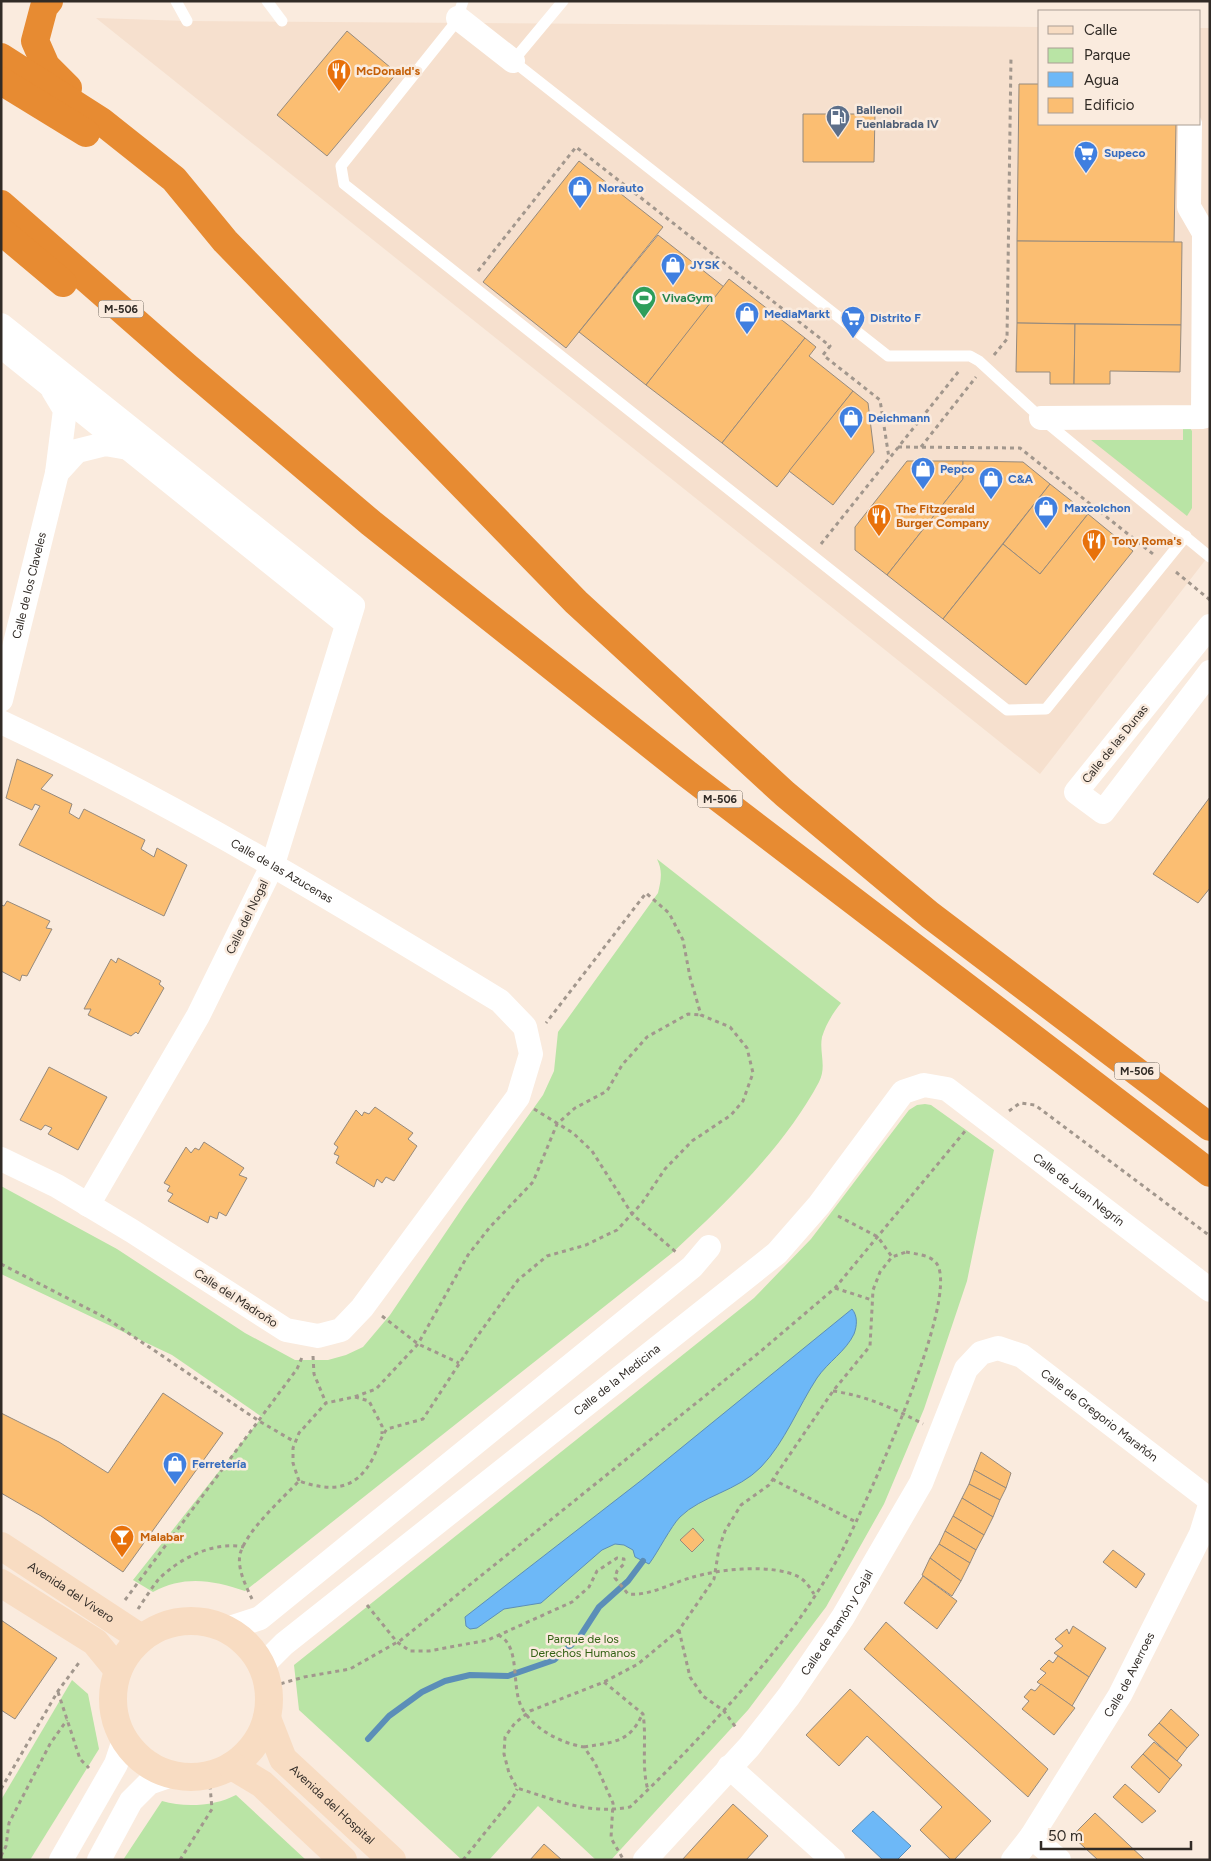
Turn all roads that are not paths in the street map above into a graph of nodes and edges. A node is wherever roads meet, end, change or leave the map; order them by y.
1 (49, 1) edge
2 (176, 1) edge
3 (267, 1) edge
4 (563, 1) edge
5 (460, 10) edge
6 (187, 21) dead end
7 (282, 21) dead end
8 (1, 57) edge
9 (513, 61) junction
10 (1, 81) edge
11 (101, 121) junction
12 (1190, 125) edge
13 (1, 204) edge
14 (1, 231) edge
15 (225, 242) junction
16 (1, 325) edge
17 (1, 346) edge
18 (49, 385) junction
19 (242, 412) junction
20 (1041, 418) junction
21 (128, 448) junction
22 (57, 473) junction
23 (1186, 536) junction
24 (1210, 557) edge
25 (350, 615) junction
26 (1210, 626) edge
27 (1210, 672) edge
28 (1, 700) edge
29 (1, 722) edge
30 (273, 864) junction
31 (530, 1050) joint
32 (948, 1089) joint
33 (1203, 1121) edge
34 (1, 1159) edge
35 (1210, 1173) edge
36 (88, 1205) junction
37 (709, 1247) dead end
38 (1210, 1290) edge
39 (981, 1353) joint
40 (1210, 1500) edge
41 (1210, 1505) edge
42 (1, 1546) edge
43 (1, 1583) edge
44 (126, 1628) junction
45 (228, 1629) junction
46 (118, 1670) junction
47 (266, 1677) junction
48 (268, 1718) junction
49 (124, 1740) junction
50 (729, 1767) junction
51 (220, 1770) junction
52 (172, 1775) junction
53 (1031, 1837) junction
54 (61, 1860) edge
55 (99, 1860) edge
56 (343, 1860) edge
57 (392, 1860) edge
58 (645, 1860) edge
59 (833, 1860) edge
60 (1013, 1860) edge
61 (1059, 1860) edge

1 - 11 highway
2 - 6 lane
3 - 7 lane
4 - 9 lane
5 - 9 street
5 - 23 lane
8 - 11 highway
9 - 20 lane
10 - 15 highway, M-506
11 - 15 highway
12 - 20 street
13 - 19 highway, M-506
14 - 19 highway
15 - 33 highway, M-506
16 - 25 street
17 - 18 street
18 - 21 street
18 - 22 street, Calle de los Claveles
19 - 35 highway, M-506
20 - 23 lane
21 - 22 street
21 - 25 street
22 - 28 street, Calle de los Claveles
23 - 24 lane
25 - 30 street, Calle del Nogal
26 - 27 street, Calle de las Dunas
29 - 30 street, Calle de las Azucenas
30 - 31 street, Calle de las Azucenas
30 - 36 street, Calle del Nogal
31 - 36 street, Calle del Madroño
32 - 38 street, Calle de Juan Negrín
32 - 47 street, Calle de la Medicina
34 - 36 street, Calle del Madroño
37 - 45 street
39 - 40 street, Calle de Gregorio Marañón
39 - 50 street, Calle de Ramón y Cajal
41 - 53 street, Calle de Averroes
42 - 44 main road, Avenida del Vivero
43 - 46 main road
44 - 45 main road
44 - 46 main road
45 - 47 main road
46 - 49 main road
47 - 48 main road
48 - 51 main road
48 - 57 main road, Avenida del Hospital
49 - 52 main road
49 - 54 street
50 - 58 street, Calle de Ramón y Cajal
50 - 59 street
51 - 52 main road
51 - 56 main road
52 - 55 street
53 - 60 street, Calle de Averroes
53 - 61 street

